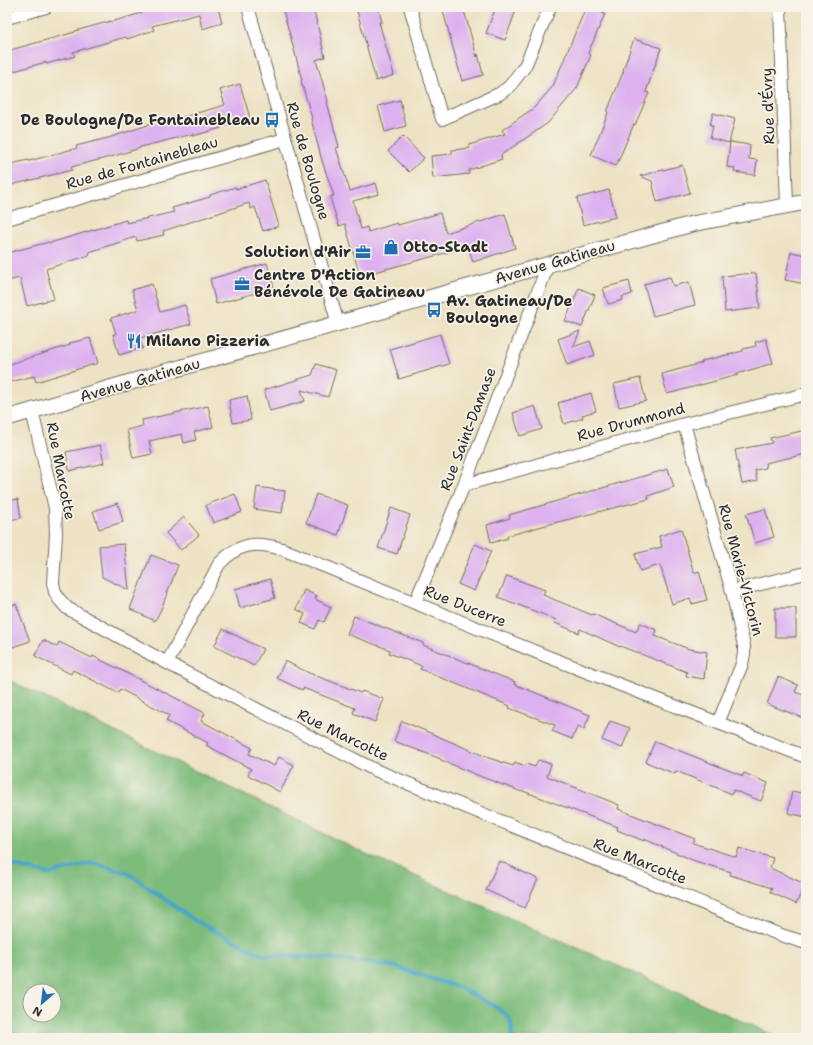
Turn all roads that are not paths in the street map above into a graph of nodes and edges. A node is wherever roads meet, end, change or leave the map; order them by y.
1 (46, 7) edge
2 (248, 7) edge
3 (410, 7) edge
4 (550, 7) edge
5 (780, 7) edge
6 (7, 18) edge
7 (285, 138) junction
8 (806, 202) edge
9 (788, 205) junction
10 (7, 219) edge
11 (548, 265) junction
12 (338, 324) junction
13 (806, 394) edge
14 (32, 411) junction
15 (7, 418) edge
16 (684, 424) junction
17 (464, 485) junction
18 (806, 573) edge
19 (732, 591) junction
20 (416, 603) junction
21 (166, 663) junction
22 (718, 723) junction
23 (806, 757) edge
24 (806, 943) edge

1 - 6 street
2 - 7 street, Rue de Boulogne
3 - 4 street
5 - 9 street, Rue d'Évry
7 - 10 street, Rue de Fontainebleau
7 - 12 street, Rue de Boulogne
8 - 9 street, Avenue Gatineau
9 - 11 street, Avenue Gatineau
11 - 12 street, Avenue Gatineau
11 - 17 street, Rue Saint-Damase
12 - 14 street, Avenue Gatineau
13 - 16 street, Rue Drummond
14 - 15 street, Avenue Gatineau
14 - 21 street, Rue Marcotte
16 - 17 street, Rue Drummond
16 - 19 street, Rue Marie-Victorin
17 - 20 street, Rue Saint-Damase
18 - 19 street
19 - 22 street, Rue Marie-Victorin
20 - 21 street, Rue Ducerre
20 - 22 street, Rue Ducerre
21 - 24 street, Rue Marcotte
22 - 23 street, Rue Ducerre

